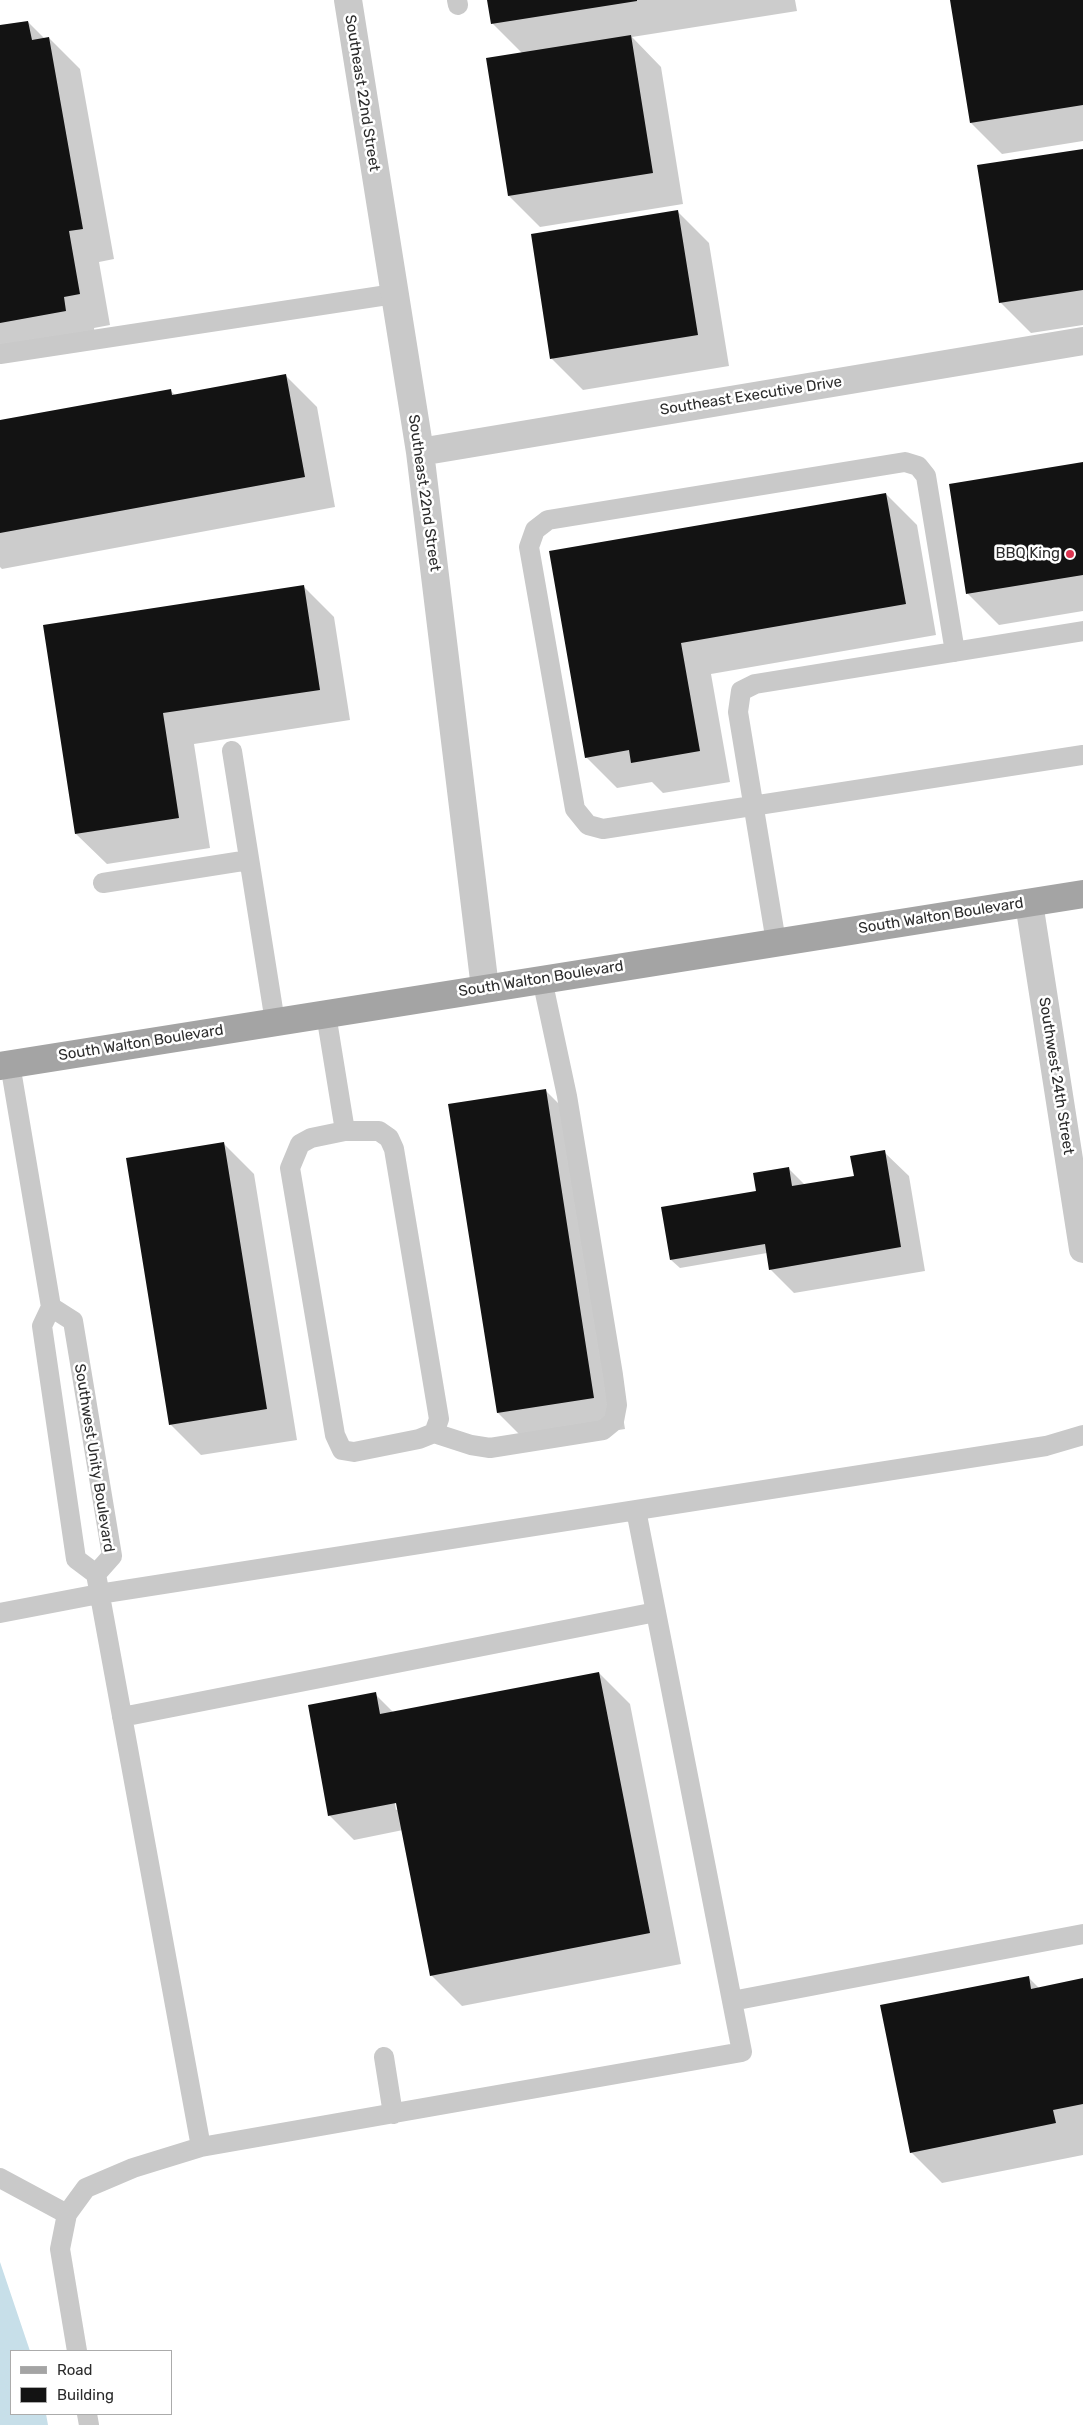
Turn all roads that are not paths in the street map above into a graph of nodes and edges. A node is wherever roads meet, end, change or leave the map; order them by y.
1 (348, 0) edge
2 (394, 294) junction
3 (1083, 341) edge
4 (0, 354) edge
5 (420, 452) junction
6 (1083, 631) edge
7 (955, 652) junction
8 (232, 751) dead end
9 (1083, 755) edge
10 (754, 805) junction
11 (249, 860) junction
12 (103, 884) dead end
13 (1083, 894) edge
14 (1029, 903) junction
15 (776, 942) junction
16 (542, 979) junction
17 (485, 988) junction
18 (326, 1014) junction
19 (274, 1022) junction
20 (5, 1065) edge
21 (344, 1131) junction
22 (1083, 1243) edge
23 (50, 1307) junction
24 (434, 1433) junction
25 (1083, 1435) edge
26 (636, 1510) junction
27 (98, 1584) junction
28 (656, 1612) junction
29 (0, 1613) edge
30 (122, 1717) junction
31 (1083, 1934) edge
32 (732, 2000) junction
33 (384, 2058) dead end
34 (392, 2114) junction
35 (201, 2148) junction
36 (0, 2178) edge
37 (68, 2214) junction
38 (77, 2350) edge

1 - 2 street, Southeast 22nd Street
2 - 4 lane
2 - 5 street, Southeast 22nd Street
3 - 5 street, Southeast Executive Drive
5 - 17 street, Southeast 22nd Street
6 - 7 lane
7 - 10 lane
7 - 10 lane
8 - 11 lane
9 - 10 lane
10 - 15 lane
11 - 12 lane
11 - 19 lane
13 - 14 main road, South Walton Boulevard
14 - 15 main road, South Walton Boulevard
14 - 22 street, Southwest 24th Street
15 - 16 main road, South Walton Boulevard
16 - 17 main road, South Walton Boulevard
16 - 24 lane
17 - 18 main road, South Walton Boulevard
18 - 19 main road, South Walton Boulevard
18 - 21 lane
19 - 20 main road, South Walton Boulevard
20 - 23 lane, Southwest Unity Boulevard
21 - 24 lane
21 - 24 lane
23 - 27 lane, Southwest Unity Boulevard
23 - 27 lane, Southwest Unity Boulevard
25 - 26 lane
26 - 27 lane
26 - 28 lane
27 - 29 lane
27 - 30 lane
28 - 30 lane
28 - 32 lane
30 - 35 lane
31 - 32 lane
32 - 34 lane
33 - 34 lane
34 - 35 lane
35 - 37 lane
36 - 37 lane
37 - 38 lane

